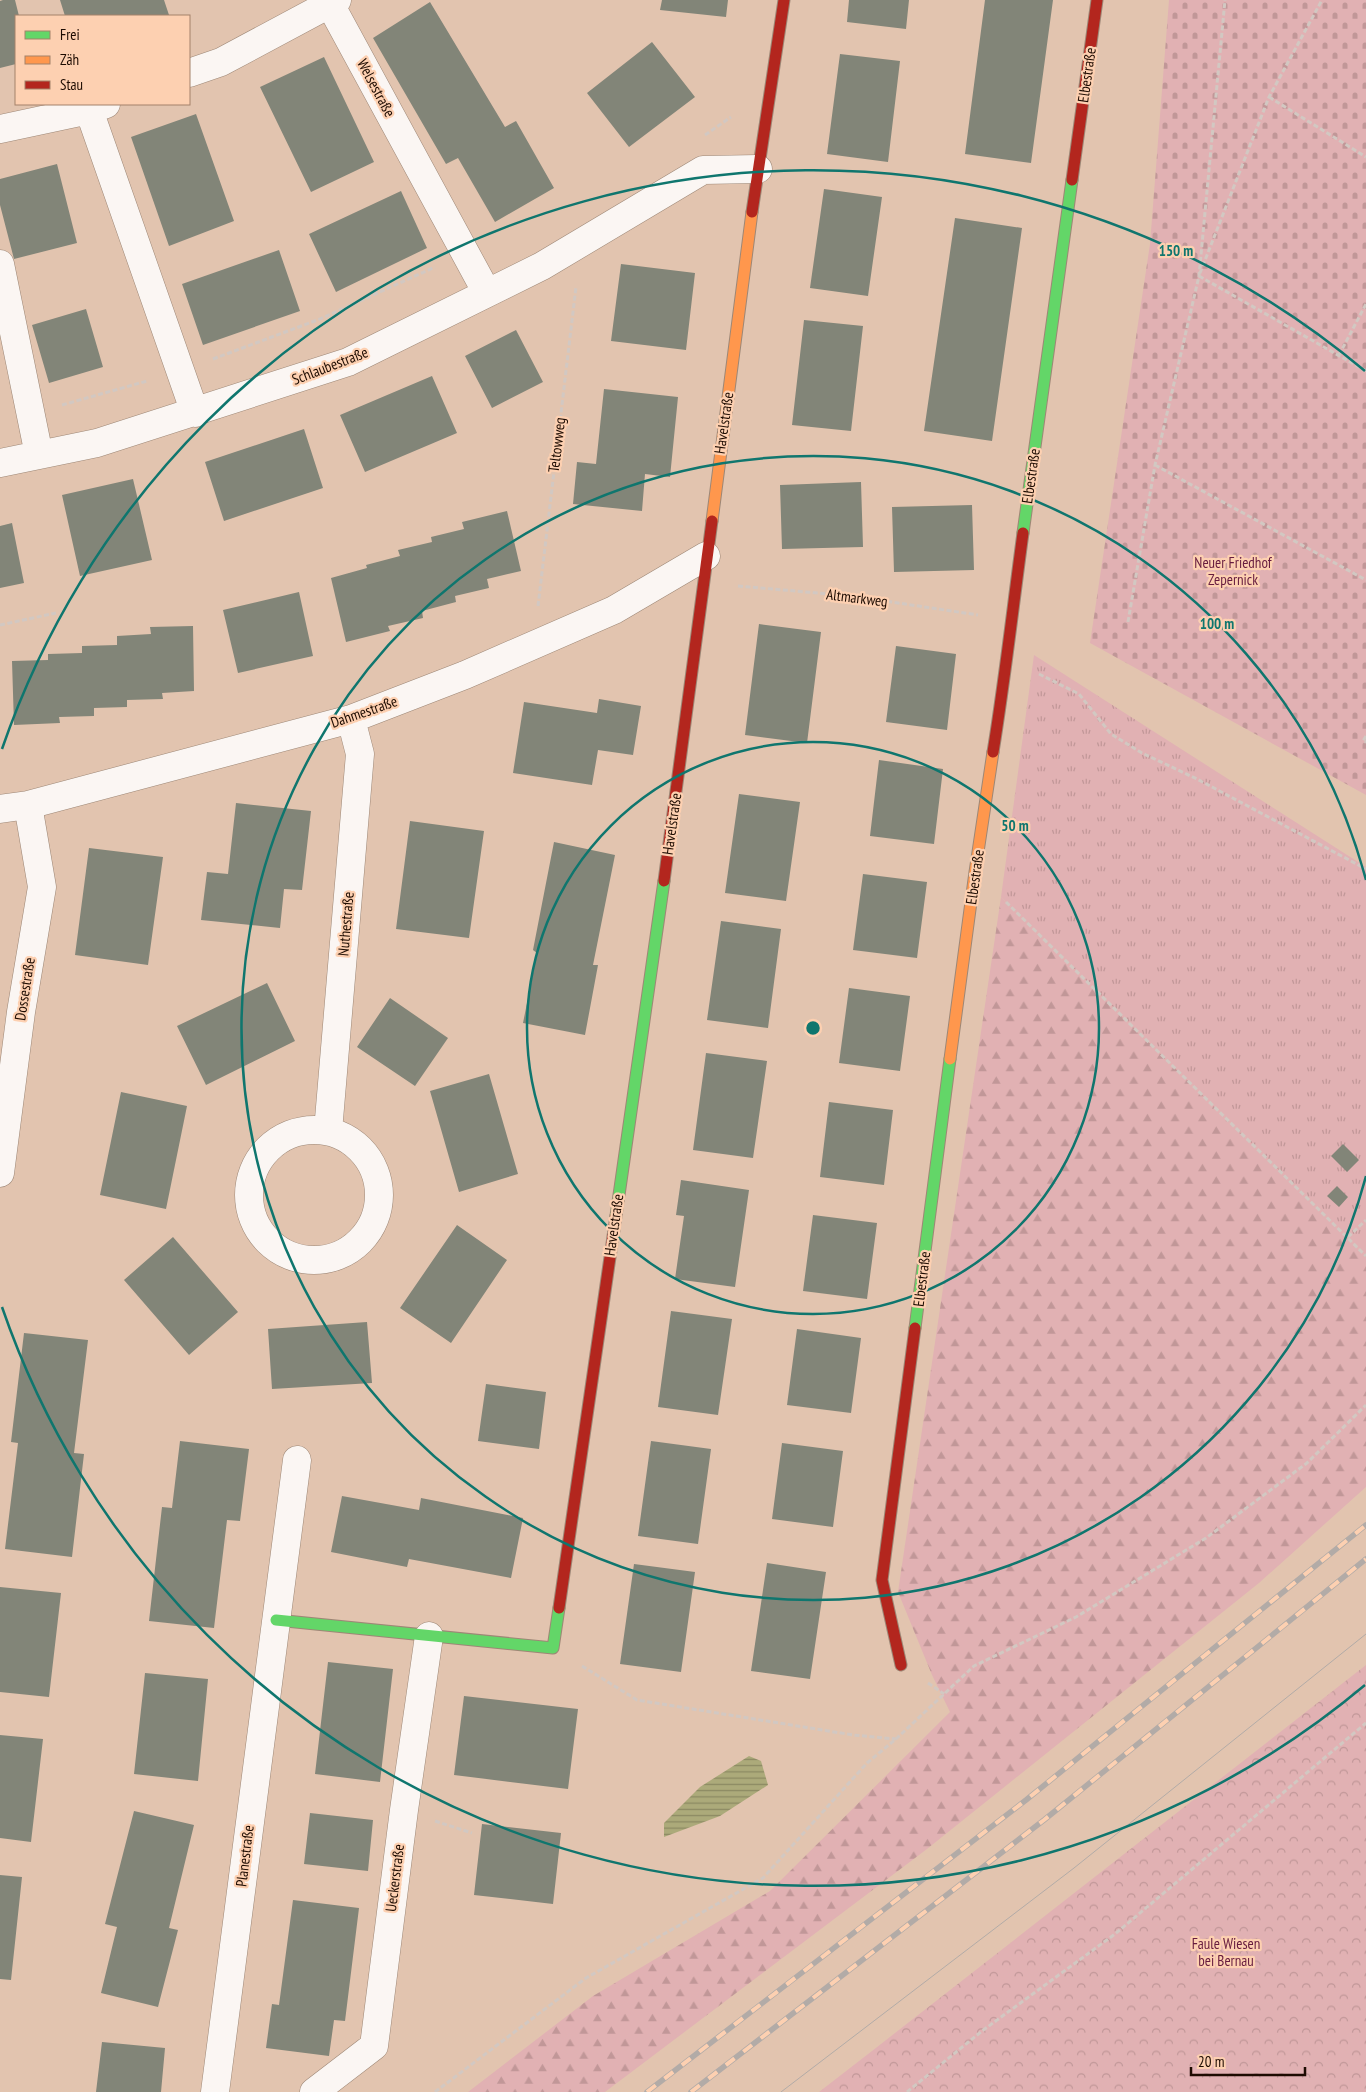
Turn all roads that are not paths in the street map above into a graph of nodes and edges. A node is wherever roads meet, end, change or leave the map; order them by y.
1 (784, 0) edge
2 (1097, 0) edge
3 (333, 2) edge
4 (190, 73) edge
5 (98, 107) edge
6 (0, 129) edge
7 (758, 169) junction
8 (0, 264) edge
9 (486, 293) junction
10 (195, 413) junction
11 (39, 455) junction
12 (0, 463) edge
13 (706, 556) junction
14 (351, 719) junction
15 (28, 805) junction
16 (0, 810) edge
17 (328, 1131) junction
18 (0, 1173) edge
19 (297, 1460) dead end
20 (276, 1620) junction
21 (429, 1636) junction
22 (901, 1665) dead end
23 (214, 2092) edge
24 (314, 2092) edge

1 - 7 street, Havelstraße
2 - 22 street, Elbestraße
3 - 4 street, Welsestraße
3 - 9 street, Welsestraße
5 - 6 street
5 - 10 street
7 - 9 street, Schlaubestraße
7 - 13 street, Havelstraße
8 - 11 street
9 - 10 street, Schlaubestraße
10 - 11 street, Schlaubestraße
11 - 12 street, Schlaubestraße
13 - 14 street, Dahmestraße
13 - 21 street, Havelstraße
14 - 15 street, Dahmestraße
14 - 17 street, Nuthestraße
15 - 16 street, Dahmestraße
15 - 18 street, Dossestraße
17 - 17 street
19 - 20 street, Planestraße
20 - 21 street
20 - 23 street, Planestraße
21 - 24 street, Ueckerstraße

